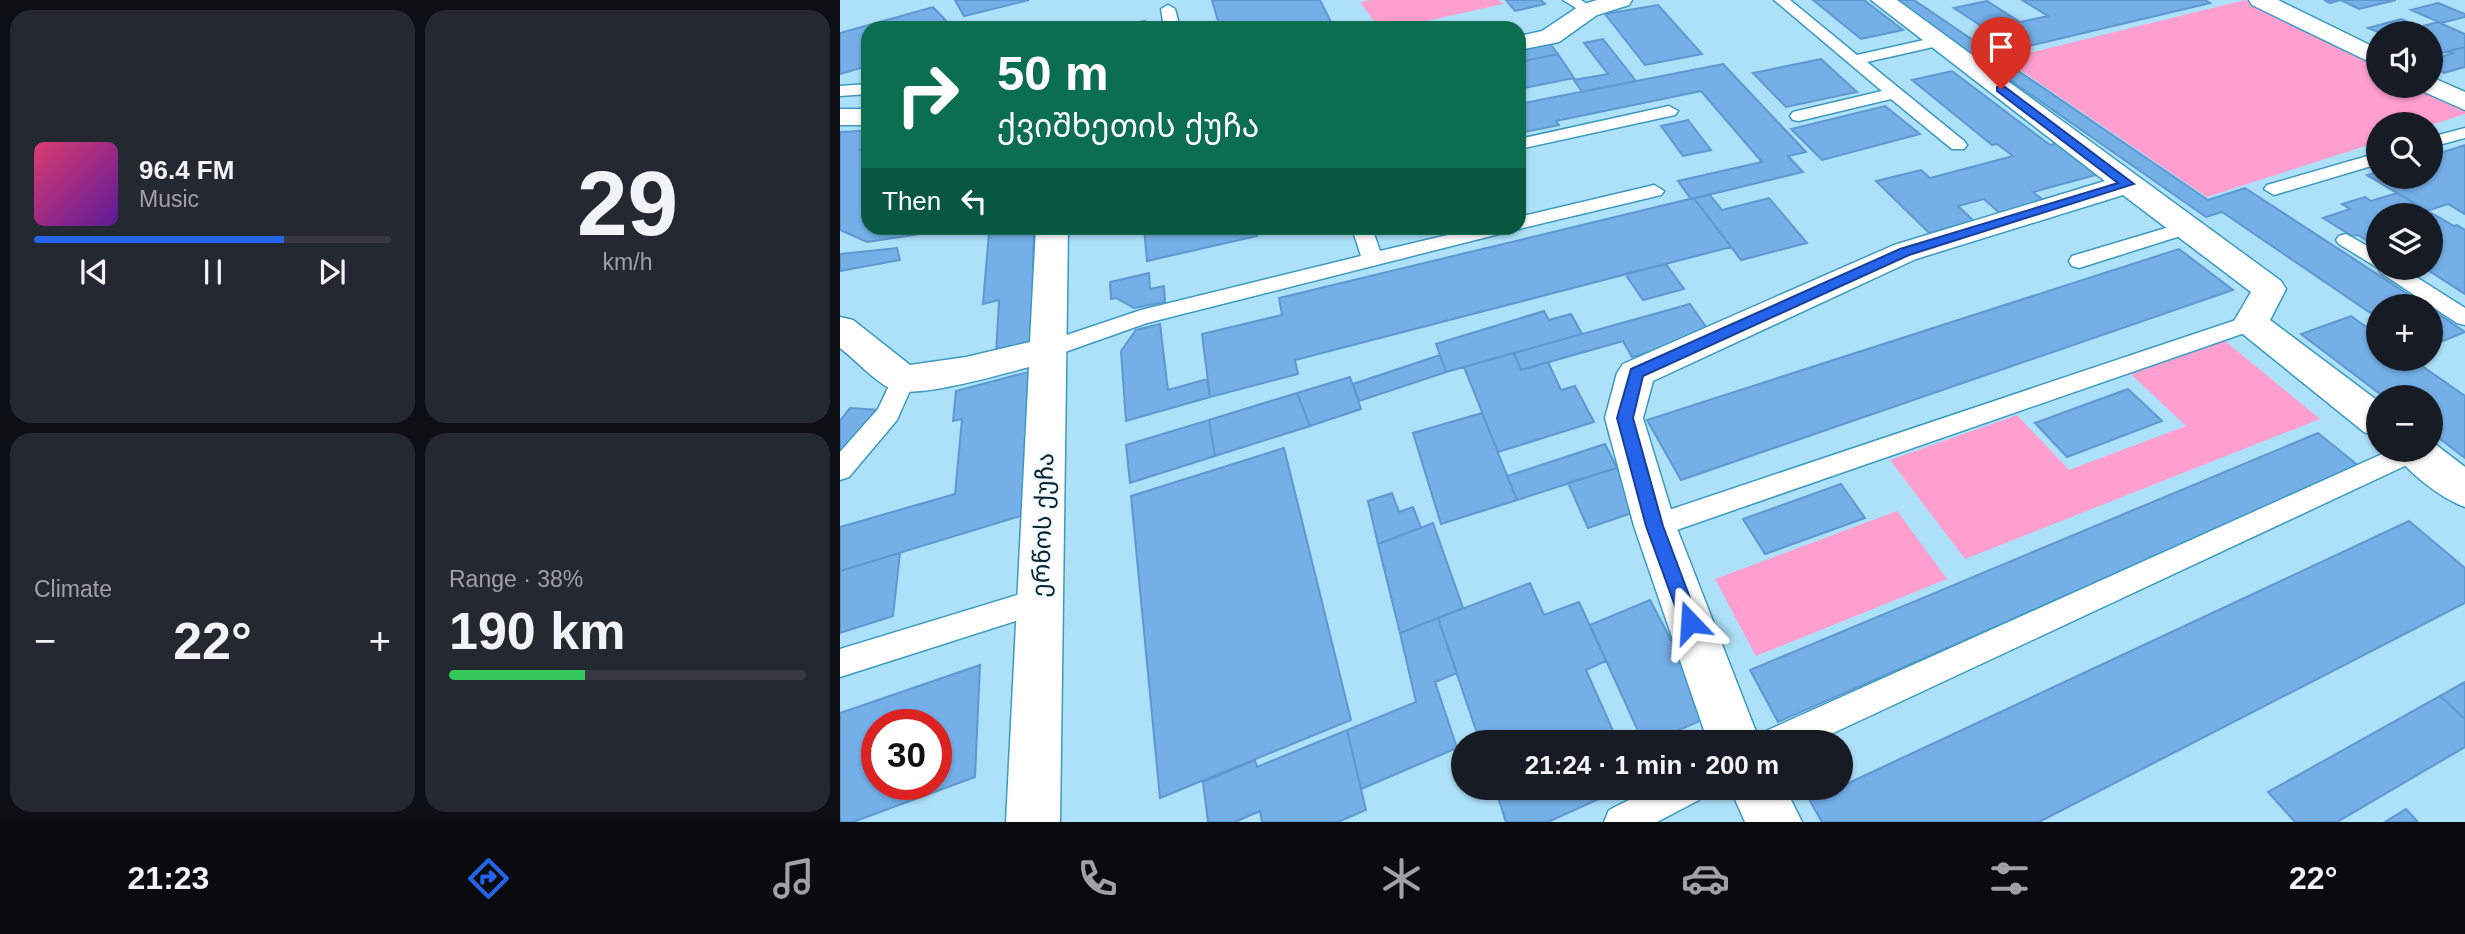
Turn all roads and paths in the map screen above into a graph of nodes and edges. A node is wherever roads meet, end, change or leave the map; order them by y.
1 (1621, 0) edge
2 (1781, 0) edge
3 (1882, 0) edge
4 (2260, 0) edge
5 (1579, 5) edge
6 (1168, 9) dead end
7 (1170, 21) edge
8 (1937, 41) junction
9 (1526, 42) edge
10 (2366, 53) edge
11 (1855, 60) junction
12 (861, 90) edge
13 (840, 91) edge
14 (2443, 91) edge
15 (1895, 93) junction
16 (2465, 102) edge
17 (1669, 111) dead end
18 (1799, 116) dead end
19 (840, 117) edge
20 (861, 117) edge
21 (2465, 133) edge
22 (2443, 139) edge
23 (1526, 142) edge
24 (1958, 145) dead end
25 (2366, 162) edge
26 (2127, 184) junction
27 (2274, 189) dead end
28 (1654, 191) dead end
29 (1526, 221) edge
30 (2186, 228) junction
31 (1052, 235) edge
32 (1364, 235) edge
33 (1470, 235) edge
34 (2346, 240) dead end
35 (2366, 253) edge
36 (1372, 258) junction
37 (2079, 261) dead end
38 (2406, 280) edge
39 (2465, 318) edge
40 (2251, 323) junction
41 (840, 328) edge
42 (1048, 350) junction
43 (903, 379) junction
44 (2366, 413) edge
45 (2388, 462) edge
46 (2429, 462) edge
47 (840, 470) edge
48 (2465, 490) edge
49 (1655, 526) junction
50 (1040, 601) junction
51 (840, 663) edge
52 (1730, 730) edge
53 (1804, 730) edge
54 (1663, 800) edge
55 (1763, 800) edge
56 (1033, 822) edge
57 (1620, 822) edge
58 (1776, 822) edge

1 - 5 street
2 - 11 lane
3 - 8 street
4 - 10 street
5 - 9 street
6 - 7 lane
8 - 11 lane
8 - 26 street
11 - 15 lane
12 - 13 lane
14 - 16 street
15 - 18 lane
15 - 24 lane
17 - 23 lane
19 - 20 street
21 - 22 lane
25 - 27 lane
26 - 30 street
26 - 49 street
28 - 29 lane
30 - 37 lane
30 - 40 street
31 - 42 street, ერწოს ქუჩა
32 - 36 lane
33 - 36 lane
34 - 35 lane
36 - 42 lane
38 - 39 lane
40 - 44 street
40 - 49 lane
41 - 43 street
42 - 43 street
42 - 50 street, ერწოს ქუჩა
43 - 47 lane
45 - 53 lane
46 - 48 street
49 - 52 street
50 - 51 lane
50 - 56 street, ერწოს ქუჩა
54 - 57 lane
55 - 58 street

